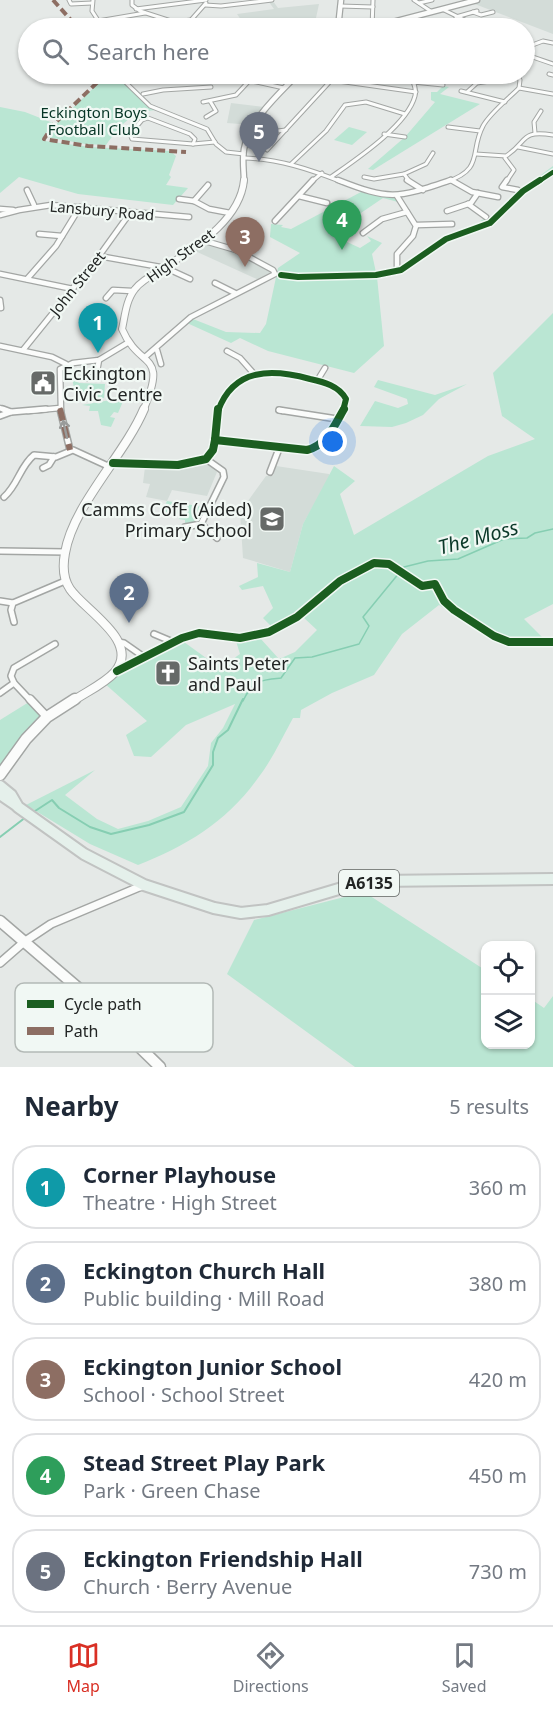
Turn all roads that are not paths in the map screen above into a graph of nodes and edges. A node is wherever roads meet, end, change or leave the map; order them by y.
1 (69, 0) edge
2 (131, 0) edge
3 (272, 0) edge
4 (341, 0) edge
5 (373, 0) edge
6 (414, 0) edge
7 (432, 0) edge
8 (477, 0) edge
9 (93, 2) edge
10 (206, 2) edge
11 (243, 2) edge
12 (419, 3) junction
13 (340, 6) junction
14 (372, 7) junction
15 (136, 9) junction
16 (442, 9) junction
17 (477, 11) dead end
18 (432, 12) junction
19 (472, 12) junction
20 (493, 12) dead end
21 (145, 13) junction
22 (456, 16) junction
23 (96, 18) edge
24 (116, 18) edge
25 (161, 18) edge
26 (193, 18) edge
27 (339, 18) edge
28 (371, 18) edge
29 (409, 18) edge
30 (460, 18) edge
31 (553, 43) edge
32 (535, 44) edge
33 (535, 58) edge
34 (553, 64) edge
35 (127, 84) edge
36 (194, 84) edge
37 (247, 84) edge
38 (267, 84) edge
39 (288, 84) edge
40 (327, 84) edge
41 (359, 84) edge
42 (414, 84) edge
43 (433, 84) edge
44 (475, 84) edge
45 (520, 84) edge
46 (443, 85) dead end
47 (211, 87) dead end
48 (284, 88) junction
49 (519, 88) junction
50 (195, 89) junction
51 (461, 91) dead end
52 (416, 92) junction
53 (466, 92) junction
54 (143, 94) dead end
55 (553, 94) edge
56 (210, 101) junction
57 (203, 102) dead end
58 (505, 102) junction
59 (542, 111) dead end
60 (405, 114) junction
61 (210, 118) dead end
62 (448, 128) dead end
63 (286, 130) junction
64 (480, 131) junction
65 (535, 132) junction
66 (251, 134) junction
67 (384, 134) junction
68 (553, 135) edge
69 (402, 136) dead end
70 (215, 142) junction
71 (194, 144) junction
72 (518, 147) junction
73 (267, 150) dead end
74 (433, 153) dead end
75 (476, 154) junction
76 (553, 154) edge
77 (244, 156) junction
78 (505, 158) junction
79 (291, 164) junction
80 (322, 173) junction
81 (404, 174) junction
82 (331, 177) junction
83 (364, 177) dead end
84 (451, 180) junction
85 (208, 185) dead end
86 (27, 190) dead end
87 (423, 190) junction
88 (518, 190) dead end
89 (478, 193) junction
90 (299, 196) junction
91 (397, 196) junction
92 (498, 197) dead end
93 (179, 199) dead end
94 (194, 201) junction
95 (324, 203) dead end
96 (468, 204) junction
97 (34, 205) junction
98 (80, 207) junction
99 (0, 208) edge
100 (448, 209) dead end
101 (15, 210) junction
102 (130, 213) junction
103 (230, 213) junction
104 (407, 213) junction
105 (0, 215) edge
106 (189, 217) dead end
107 (486, 217) dead end
108 (275, 221) dead end
109 (452, 224) dead end
110 (417, 225) junction
111 (363, 233) dead end
112 (39, 234) dead end
113 (62, 236) junction
114 (205, 241) junction
115 (99, 256) junction
116 (397, 267) dead end
117 (166, 268) junction
118 (3, 274) edge
119 (27, 279) junction
120 (190, 279) dead end
121 (0, 281) edge
122 (215, 283) dead end
123 (73, 289) junction
124 (132, 291) junction
125 (235, 293) junction
126 (106, 298) dead end
127 (0, 300) edge
128 (1, 308) edge
129 (129, 342) junction
130 (0, 346) edge
131 (22, 350) junction
132 (158, 350) junction
133 (231, 351) dead end
134 (145, 357) junction
135 (99, 360) junction
136 (66, 364) junction
137 (161, 364) dead end
138 (325, 368) dead end
139 (255, 375) junction
140 (87, 378) dead end
141 (317, 381) junction
142 (0, 408) edge
143 (60, 408) junction
144 (284, 408) dead end
145 (11, 412) junction
146 (0, 416) edge
147 (337, 419) junction
148 (215, 440) junction
149 (280, 446) junction
150 (70, 450) junction
151 (54, 457) junction
152 (206, 459) junction
153 (111, 465) junction
154 (43, 468) dead end
155 (270, 472) dead end
156 (4, 497) dead end
157 (201, 524) junction
158 (185, 527) dead end
159 (217, 538) dead end
160 (0, 551) edge
161 (66, 552) junction
162 (65, 581) junction
163 (0, 601) edge
164 (13, 603) junction
165 (14, 622) dead end
166 (154, 634) dead end
167 (117, 642) junction
168 (173, 642) junction
169 (553, 642) edge
170 (55, 644) dead end
171 (144, 657) junction
172 (117, 670) junction
173 (14, 683) junction
174 (0, 693) edge
175 (47, 717) junction
176 (0, 775) edge
177 (0, 786) edge
178 (0, 794) edge
179 (0, 801) edge
180 (18, 807) junction
181 (553, 879) edge
182 (144, 885) junction
183 (0, 921) edge
184 (24, 942) junction
185 (0, 963) edge
186 (72, 983) edge
187 (145, 1052) edge
188 (160, 1067) edge

1 - 9 street
2 - 15 street
3 - 11 street
4 - 13 main road
5 - 14 street
6 - 12 street
7 - 12 street
8 - 16 main road
9 - 23 street
10 - 11 street
10 - 15 street
10 - 26 street
12 - 18 street
13 - 14 street
13 - 27 main road
14 - 28 street
15 - 21 street
16 - 18 main road
16 - 22 street
17 - 19 street
18 - 29 main road
19 - 20 street
19 - 22 street
21 - 24 street
21 - 25 street
22 - 30 street
31 - 32 street
33 - 34 street
35 - 70 street
36 - 50 street
37 - 56 street
38 - 48 street
39 - 48 main road, High Street
40 - 63 street
41 - 52 street
42 - 52 street
43 - 46 street
44 - 53 street
45 - 49 street
47 - 50 street
48 - 66 main road, High Street
49 - 55 street
49 - 58 street
50 - 54 street
51 - 53 street
52 - 60 street
53 - 58 street
56 - 57 street
56 - 61 street
58 - 64 street
59 - 65 street
60 - 67 street
60 - 79 street
62 - 64 street
63 - 66 street
63 - 73 street
64 - 75 street
65 - 68 street
65 - 72 street
66 - 77 main road, High Street
67 - 69 street
67 - 82 street
70 - 71 street
70 - 77 street
71 - 71 street
72 - 76 street
72 - 78 street
74 - 81 street
75 - 78 street
75 - 84 street
77 - 79 street
77 - 103 main road, High Street
78 - 88 street
79 - 80 street
80 - 82 street
80 - 90 street
81 - 83 street
81 - 87 street
82 - 91 street
84 - 87 street
84 - 89 street
85 - 94 street
86 - 97 street
87 - 91 street
89 - 92 street
89 - 96 street
90 - 95 street
90 - 108 street
91 - 104 street
93 - 94 street
94 - 103 street
96 - 100 street
96 - 107 street
97 - 98 street, Lansbury Road
97 - 101 street, Lansbury Road
98 - 102 street, Lansbury Road
98 - 113 street
99 - 101 street, Lansbury Road
101 - 105 street, Lansbury Road
102 - 106 street, Lansbury Road
102 - 115 street, John Street
103 - 114 main road, High Street
104 - 110 street
104 - 111 street
109 - 110 street
110 - 116 street
112 - 113 street
113 - 119 street
114 - 117 main road, High Street
114 - 125 street
115 - 117 street
115 - 123 street, John Street
117 - 120 street
117 - 124 main road, High Street
118 - 119 street
118 - 121 street
119 - 123 street
122 - 125 street
123 - 131 street, John Street
124 - 126 street
124 - 129 main road, High Street
125 - 132 street
127 - 128 street
129 - 134 main road
129 - 135 street
130 - 131 street
131 - 136 street
132 - 134 street
132 - 137 street
133 - 139 street
134 - 153 main road
135 - 136 street
135 - 140 street
136 - 143 street
138 - 141 street
139 - 141 street
139 - 148 street
141 - 147 street
142 - 145 street
143 - 145 street
150 -> 143 street
144 - 147 street
145 - 146 street
147 - 149 street
148 - 149 street
148 - 152 street
149 - 155 street
150 - 151 street
150 - 153 street
151 - 154 street
151 - 156 street
152 - 153 street
152 - 157 street
153 - 161 main road
157 - 158 street
157 - 159 street
160 - 161 street
161 - 162 main road
162 - 164 street
162 - 167 main road
163 - 164 street
164 - 165 street
166 - 168 street
167 - 171 street
167 - 172 main road
168 - 169 street
168 - 171 street
170 - 173 street
171 - 172 street
172 - 175 main road
173 - 174 street
173 - 175 street
175 - 176 main road
177 - 180 main road, A6135
178 - 180 main road, A6135
179 - 180 main road, A6135
180 - 182 main road, A6135
181 - 182 main road, A6135
182 - 184 street
183 - 184 main road
184 - 185 street
184 - 186 main road
187 - 188 main road

